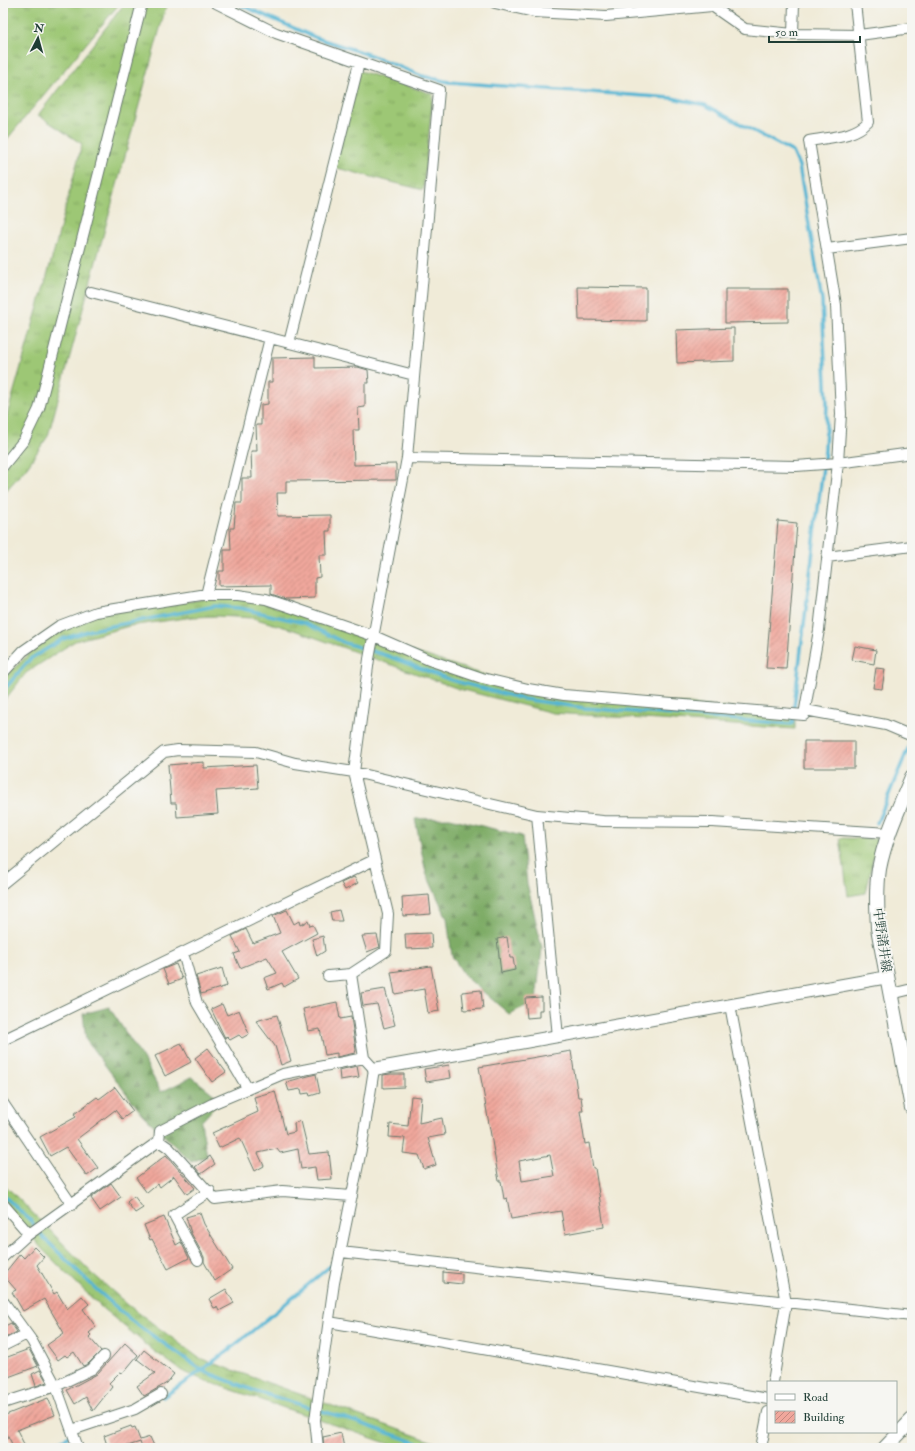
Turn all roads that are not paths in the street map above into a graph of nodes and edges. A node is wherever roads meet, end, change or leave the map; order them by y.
1 (142, 3) edge
2 (216, 3) edge
3 (495, 3) edge
4 (794, 3) edge
5 (855, 3) edge
6 (912, 28) edge
7 (794, 34) junction
8 (860, 35) junction
9 (359, 63) junction
10 (912, 238) edge
11 (827, 249) junction
12 (92, 292) dead end
13 (270, 338) junction
14 (289, 343) junction
15 (414, 376) junction
16 (912, 453) edge
17 (407, 458) junction
18 (838, 463) junction
19 (3, 466) edge
20 (912, 546) edge
21 (827, 557) junction
22 (206, 595) junction
23 (373, 637) junction
24 (3, 673) edge
25 (805, 710) junction
26 (912, 736) edge
27 (354, 772) junction
28 (912, 777) edge
29 (537, 816) junction
30 (889, 833) junction
31 (374, 860) junction
32 (3, 883) edge
33 (183, 953) junction
34 (351, 974) junction
35 (328, 976) dead end
36 (888, 977) junction
37 (912, 989) edge
38 (891, 994) junction
39 (730, 1005) junction
40 (558, 1037) junction
41 (3, 1040) edge
42 (364, 1058) junction
43 (374, 1069) junction
44 (248, 1089) junction
45 (3, 1103) edge
46 (912, 1108) edge
47 (159, 1141) junction
48 (210, 1191) junction
49 (352, 1196) junction
50 (3, 1204) edge
51 (72, 1205) junction
52 (29, 1234) junction
53 (341, 1252) junction
54 (3, 1257) edge
55 (198, 1260) dead end
56 (3, 1301) edge
57 (786, 1303) junction
58 (912, 1316) edge
59 (329, 1322) junction
60 (27, 1334) junction
61 (3, 1346) edge
62 (104, 1356) dead end
63 (773, 1381) edge
64 (56, 1386) junction
65 (161, 1394) dead end
66 (767, 1399) edge
67 (3, 1403) edge
68 (767, 1417) edge
69 (912, 1420) edge
70 (72, 1430) junction
71 (78, 1448) edge
72 (318, 1448) edge
73 (761, 1448) edge
74 (885, 1448) edge

1 - 19 street
2 - 9 street
3 - 7 street
4 - 7 street
5 - 8 street
6 - 8 street
7 - 8 street
8 - 11 street
9 - 14 street
9 - 15 street
10 - 11 street
11 - 18 street
12 - 13 street
13 - 14 street
13 - 22 street
14 - 15 street
15 - 17 street
16 - 18 street
17 - 18 street
17 - 23 street
18 - 21 street
20 - 21 street
21 - 25 street
22 - 23 street
22 - 24 street
23 - 25 street
23 - 27 street
25 - 26 street
27 - 29 street
27 - 31 street
27 - 32 street
28 - 30 main road, 中野諸井線
29 - 30 street
29 - 40 street
30 - 36 main road, 中野諸井線
31 - 33 street
31 - 34 street
33 - 41 street
33 - 44 street
34 - 35 street
34 - 42 street
36 - 38 main road, 中野諸井線
36 - 39 street
37 - 38 street
38 - 46 main road, 中野諸井線
39 - 40 street
39 - 57 street
40 - 43 street
42 - 43 street
42 - 44 street
43 - 49 street
44 - 47 street
45 - 51 street
47 - 48 street
47 - 51 street
48 - 49 street
48 - 55 street
49 - 53 street
50 - 52 street
51 - 52 street
52 - 54 street
53 - 57 street
53 - 59 street
56 - 60 street
57 - 58 street
57 - 63 street
59 - 66 street
59 - 72 street
60 - 61 street
60 - 64 street
62 - 64 street
64 - 67 street
64 - 70 street
65 - 70 street
68 - 73 street
69 - 74 main road
70 - 71 street

